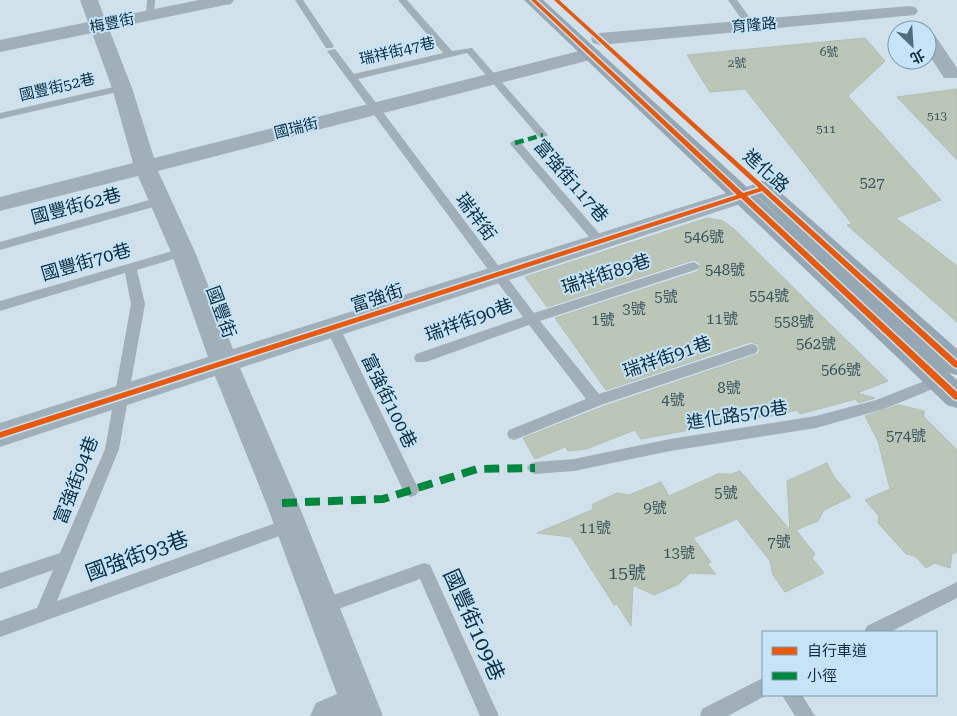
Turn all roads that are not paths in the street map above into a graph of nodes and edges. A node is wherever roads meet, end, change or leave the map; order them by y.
1 (89, 0) edge
2 (225, 0) edge
3 (299, 0) edge
4 (402, 0) edge
5 (533, 0) edge
6 (556, 0) edge
7 (732, 0) edge
8 (904, 5) edge
9 (151, 7) edge
10 (915, 20) edge
11 (750, 25) junction
12 (98, 26) junction
13 (0, 46) edge
14 (596, 47) junction
15 (937, 53) edge
16 (449, 54) junction
17 (951, 74) dead end
18 (352, 77) junction
19 (493, 80) junction
20 (122, 88) junction
21 (374, 109) junction
22 (0, 116) edge
23 (543, 135) dead end
24 (515, 143) dead end
25 (145, 166) junction
26 (753, 192) junction
27 (160, 201) junction
28 (0, 204) edge
29 (600, 242) junction
30 (0, 246) edge
31 (183, 252) junction
32 (694, 266) dead end
33 (130, 268) junction
34 (497, 275) junction
35 (0, 306) edge
36 (531, 319) junction
37 (333, 328) junction
38 (751, 348) dead end
39 (421, 358) dead end
40 (224, 363) junction
41 (957, 365) edge
42 (940, 380) junction
43 (120, 397) junction
44 (957, 397) edge
45 (596, 401) junction
46 (514, 434) dead end
47 (0, 435) edge
48 (535, 468) dead end
49 (411, 490) dead end
50 (290, 524) junction
51 (66, 558) junction
52 (0, 580) edge
53 (957, 590) edge
54 (322, 607) junction
55 (43, 614) junction
56 (0, 629) edge
57 (874, 631) edge
58 (762, 688) edge
59 (792, 696) edge
60 (351, 712) edge
61 (490, 716) edge
62 (709, 716) edge
63 (806, 716) edge

1 - 12 street, 國豐街
2 - 9 street, 梅豐街
3 - 18 lane, 瑞祥街
4 - 16 lane
5 - 14 main road, 進化路
6 - 14 main road, 進化路
7 - 11 lane
8 - 10 street
8 - 11 street, 育隆路
9 - 12 street, 梅豐街
11 - 14 street, 育隆路
12 - 13 street, 梅豐街
12 - 20 street, 國豐街
14 - 19 street, 國瑞街
14 - 26 main road, 進化路
15 - 17 street
16 - 18 lane, 瑞祥街47巷
16 - 19 lane, 瑞祥街47巷
18 - 21 lane, 瑞祥街
19 - 21 street, 國瑞街
19 - 23 lane
20 - 22 lane, 國豐街52巷
20 - 25 street, 國豐街
21 - 25 street, 國瑞街
21 - 34 lane, 瑞祥街
24 - 29 lane, 富強街117巷
25 - 27 street, 國豐街
25 - 28 street, 國瑞街
26 - 29 street, 富強街
26 - 41 main road, 進化路
26 - 42 main road, 進化路
27 - 30 lane, 國豐街62巷
27 - 31 street, 國豐街
29 - 34 street, 富強街
31 - 33 lane, 國豐街70巷
31 - 40 street, 國豐街
32 - 36 lane, 瑞祥街89巷
33 - 35 lane, 國豐街70巷
33 - 43 lane, 富強街94巷
34 - 36 lane, 瑞祥街
34 - 37 street, 富強街
36 - 39 lane, 瑞祥街90巷
36 - 45 lane, 瑞祥街
37 - 40 street, 富強街
37 - 49 lane, 富強街100巷
38 - 45 lane, 瑞祥街91巷
40 - 43 street, 富強街
40 - 50 street, 國豐街
42 - 44 main road, 進化路
42 - 48 lane, 進化路570巷
43 - 47 street, 富強街
43 - 51 lane, 富強街94巷
45 - 46 lane, 瑞祥街91巷
50 - 54 street, 國豐街
50 - 55 lane, 國強街93巷
51 - 52 lane
51 - 55 lane, 富強街94巷
53 - 57 lane
54 - 60 street, 國豐街
54 - 61 lane, 國豐街109巷
55 - 56 lane, 國強街93巷
58 - 62 lane
59 - 63 lane

